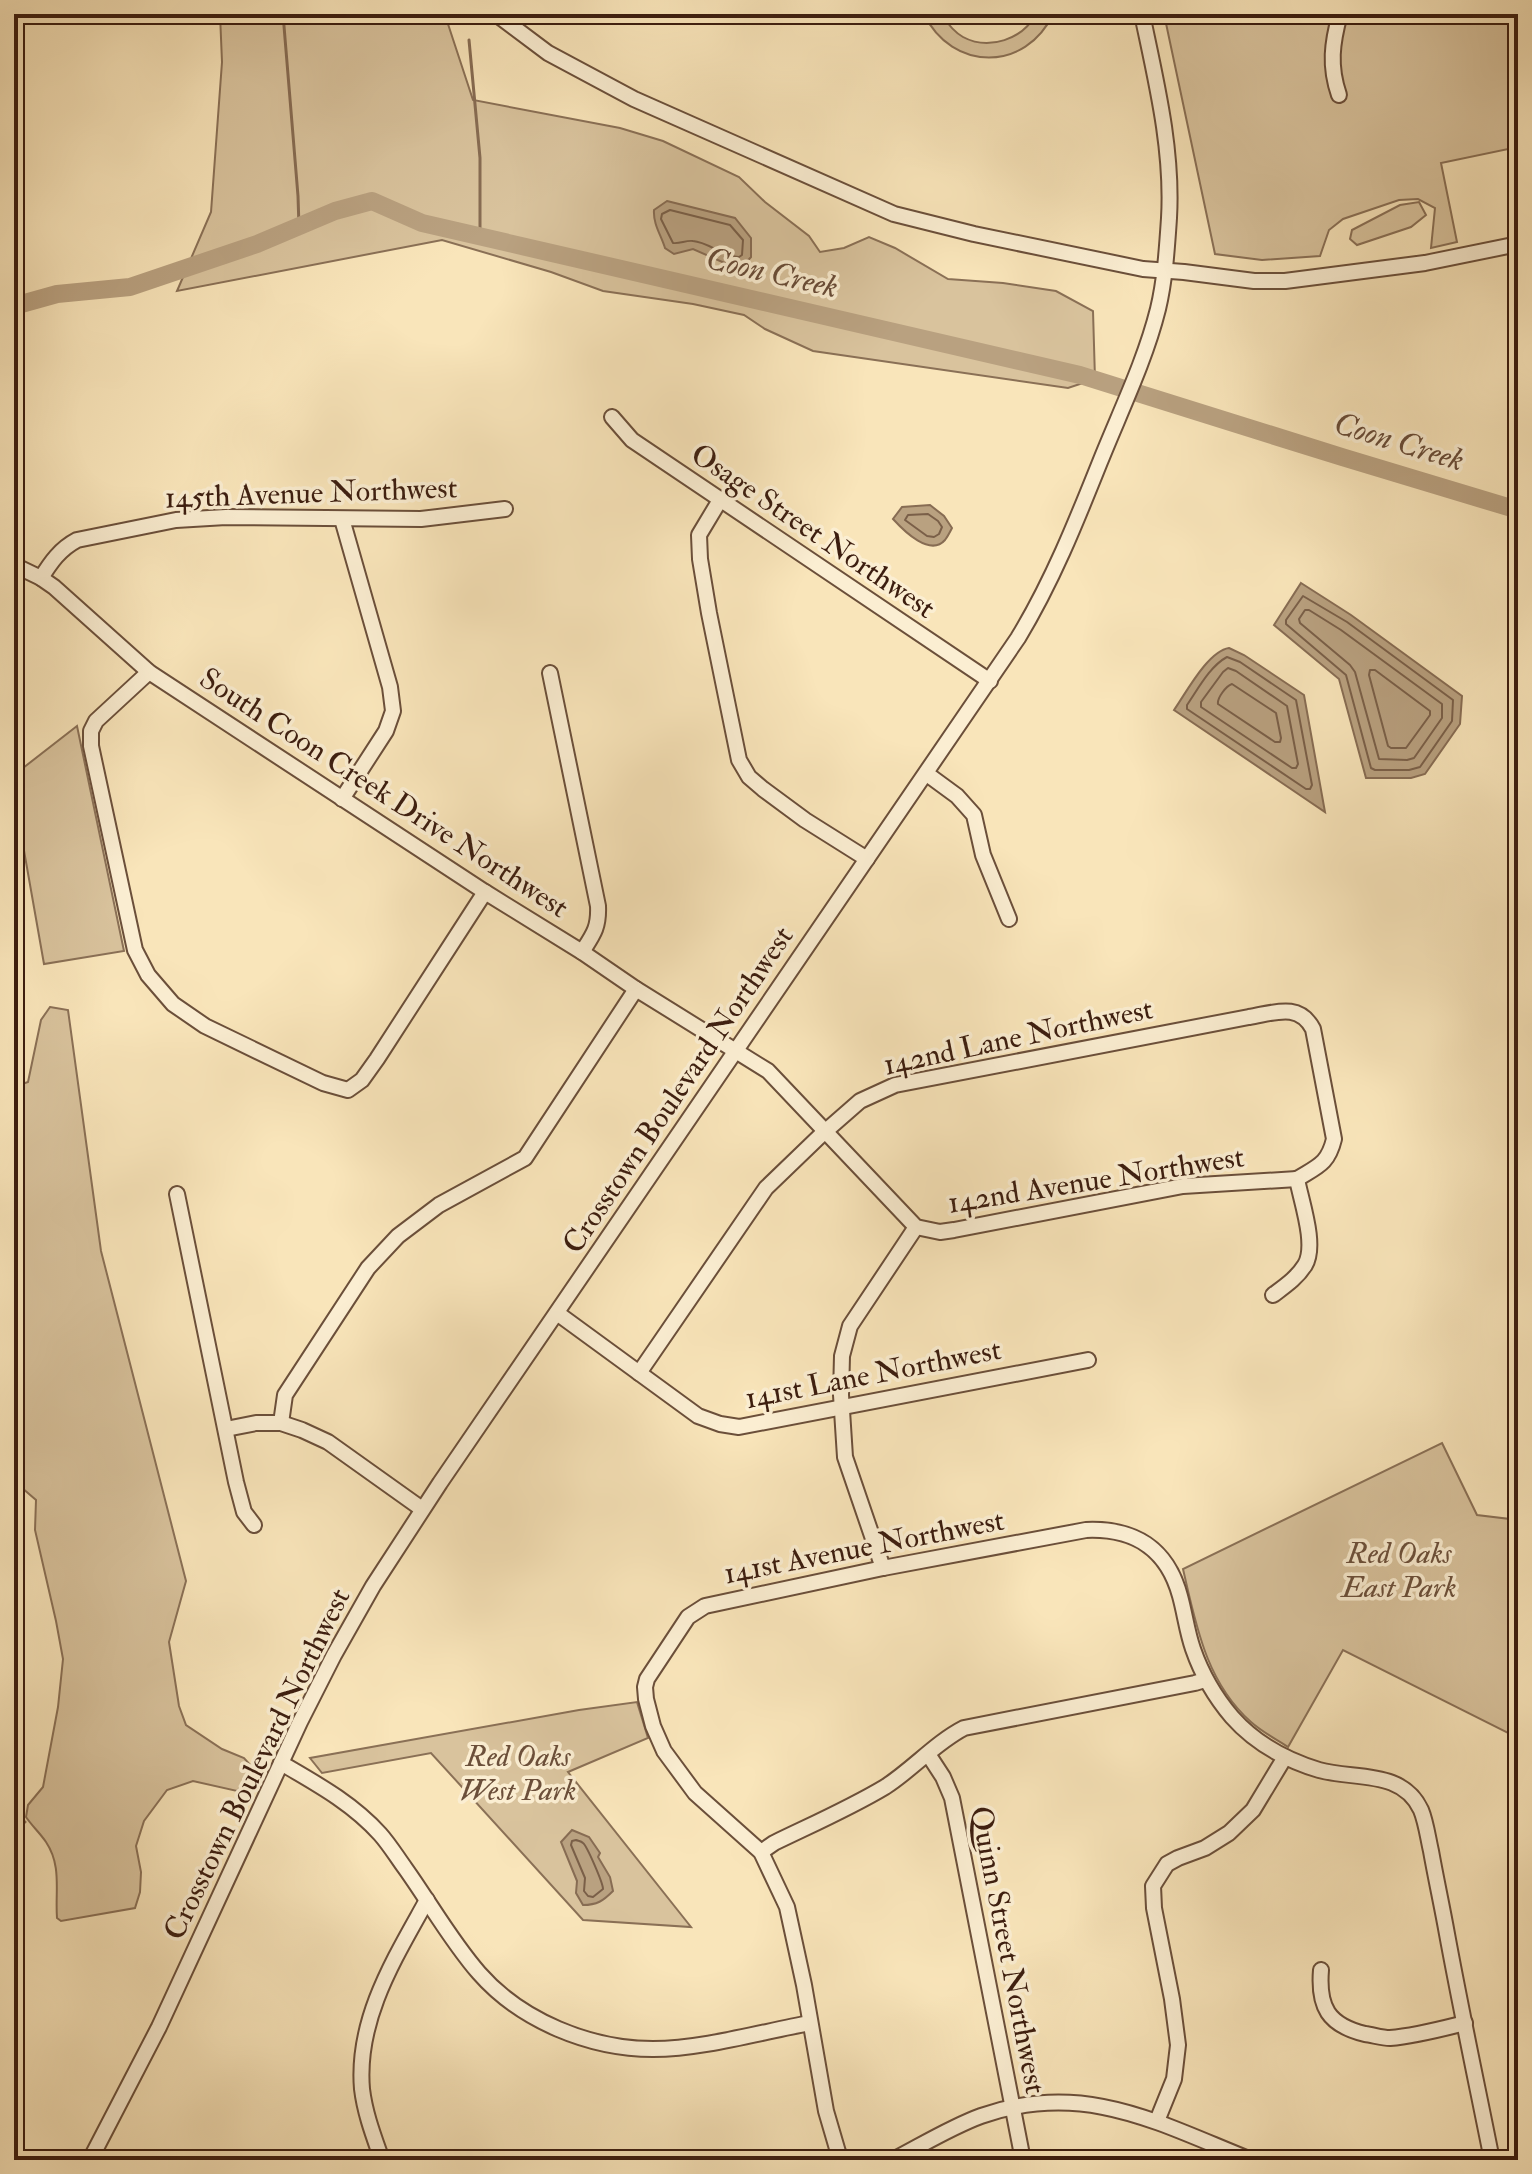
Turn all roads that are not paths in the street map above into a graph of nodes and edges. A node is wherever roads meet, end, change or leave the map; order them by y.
1 (496, 14) edge
2 (1142, 14) edge
3 (1340, 14) edge
4 (1339, 95) dead end
5 (1518, 244) edge
6 (1164, 271) junction
7 (612, 417) dead end
8 (720, 500) junction
9 (505, 509) dead end
10 (342, 519) junction
11 (14, 565) edge
12 (41, 578) junction
13 (149, 672) junction
14 (550, 673) dead end
15 (990, 681) junction
16 (927, 774) junction
17 (342, 799) junction
18 (867, 859) junction
19 (485, 892) junction
20 (1009, 919) dead end
21 (582, 952) junction
22 (636, 989) junction
23 (736, 1050) junction
24 (826, 1130) junction
25 (1297, 1179) junction
26 (177, 1194) dead end
27 (916, 1227) junction
28 (1273, 1295) dead end
29 (557, 1313) junction
30 (1088, 1360) dead end
31 (639, 1373) junction
32 (841, 1408) junction
33 (281, 1423) junction
34 (226, 1429) junction
35 (422, 1509) junction
36 (254, 1525) dead end
37 (883, 1568) junction
38 (1205, 1680) junction
39 (928, 1754) junction
40 (1285, 1757) junction
41 (281, 1763) junction
42 (761, 1852) junction
43 (427, 1900) junction
44 (1321, 1970) dead end
45 (810, 2023) junction
46 (1465, 2023) junction
47 (1012, 2108) junction
48 (1157, 2121) junction
49 (90, 2160) edge
50 (382, 2160) edge
51 (843, 2160) edge
52 (893, 2160) edge
53 (1023, 2160) edge
54 (1251, 2160) edge
55 (1492, 2160) edge

1 - 6 street
2 - 6 street, Crosstown Boulevard Northwest
3 - 4 street
5 - 6 street
6 - 15 street, Crosstown Boulevard Northwest
7 - 8 street, Osage Street Northwest
8 - 15 street, Osage Street Northwest
8 - 18 street
9 - 10 street, 145th Avenue Northwest
10 - 12 street, 145th Avenue Northwest
10 - 17 street
11 - 12 street, South Coon Creek Drive Northwest
12 - 13 street, South Coon Creek Drive Northwest
13 - 17 street, South Coon Creek Drive Northwest
13 - 19 street
14 - 21 street
15 - 16 street, Crosstown Boulevard Northwest
16 - 18 street, Crosstown Boulevard Northwest
16 - 20 street
17 - 19 street, South Coon Creek Drive Northwest
18 - 23 street, Crosstown Boulevard Northwest
19 - 21 street, South Coon Creek Drive Northwest
21 - 22 street, South Coon Creek Drive Northwest
22 - 23 street, South Coon Creek Drive Northwest
22 - 33 street
23 - 24 street, 142nd Avenue Northwest
23 - 29 street, Crosstown Boulevard Northwest
24 - 25 street, 142nd Lane Northwest
24 - 27 street, 142nd Avenue Northwest
24 - 31 street, 142nd Lane Northwest
25 - 27 street, 142nd Avenue Northwest
25 - 28 street
26 - 34 street
27 - 32 street
29 - 31 street, 141st Lane Northwest
29 - 35 street, Crosstown Boulevard Northwest
30 - 32 street, 141st Lane Northwest
31 - 32 street, 141st Lane Northwest
32 - 37 street
33 - 34 street
33 - 35 street
34 - 36 street
35 - 41 street, Crosstown Boulevard Northwest
37 - 38 street, 141st Avenue Northwest
37 - 42 street, 141st Avenue Northwest
38 - 39 street
38 - 40 street
39 - 42 street
39 - 47 street, Quinn Street Northwest
40 - 46 street
40 - 48 street
41 - 43 street
41 - 49 street, Crosstown Boulevard Northwest
42 - 45 street
43 - 45 street
43 - 50 street
44 - 46 street
45 - 51 street
46 - 55 street
47 - 48 street
47 - 52 street
47 - 53 street, Quinn Street Northwest
48 - 54 street

